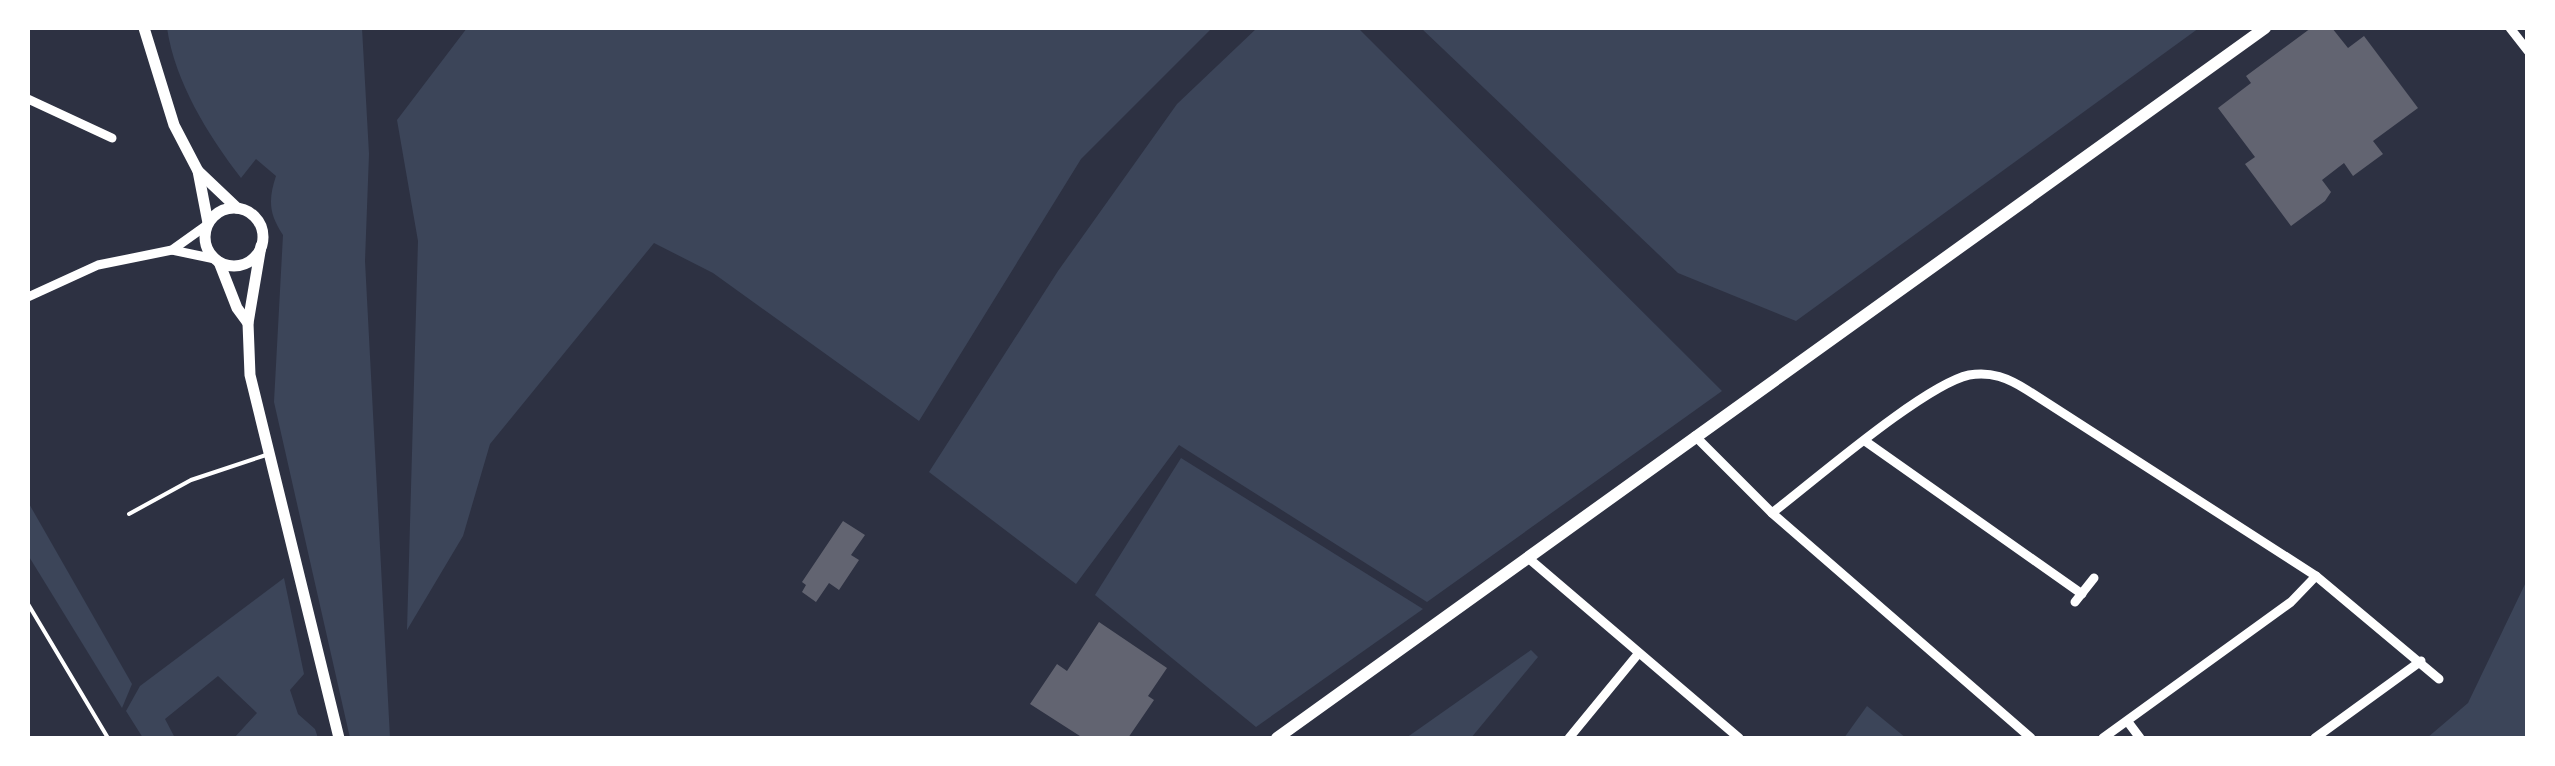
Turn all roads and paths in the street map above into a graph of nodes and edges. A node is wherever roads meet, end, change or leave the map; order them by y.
1 (144, 28) edge
2 (2265, 28) edge
3 (2510, 28) edge
4 (2528, 51) edge
5 (28, 100) edge
6 (112, 138) dead end
7 (198, 170) junction
8 (237, 208) junction
9 (208, 224) junction
10 (261, 246) junction
11 (172, 250) junction
12 (217, 261) junction
13 (28, 298) edge
14 (248, 323) junction
15 (1695, 436) junction
16 (1865, 441) junction
17 (269, 454) junction
18 (1772, 513) junction
19 (129, 514) dead end
20 (1527, 557) junction
21 (2316, 576) junction
22 (2094, 578) dead end
23 (28, 604) edge
24 (1638, 654) junction
25 (2421, 662) junction
26 (2439, 679) dead end
27 (2128, 722) junction
28 (108, 738) edge
29 (339, 738) edge
30 (1277, 738) edge
31 (1569, 738) edge
32 (1739, 738) edge
33 (2031, 738) edge
34 (2103, 738) edge
35 (2140, 738) edge
36 (2315, 738) edge

1 - 7 street
2 - 15 main road
3 - 4 street
5 - 6 street
7 - 8 street
7 - 9 street
8 - 9 street
8 - 10 street
9 - 11 street
9 - 12 street
10 - 12 street
10 - 14 street
11 - 12 street
11 - 13 street
12 - 14 street
14 - 17 street
15 - 18 street
15 - 20 main road
16 - 18 street
16 - 21 street
16 - 22 street
17 - 19 lane
17 - 29 street
18 - 33 street
20 - 24 street
20 - 30 main road
21 - 25 street
21 - 27 street
23 - 28 lane
24 - 31 street
24 - 32 street
25 - 26 street
25 - 36 street
27 - 34 street
27 - 35 street

